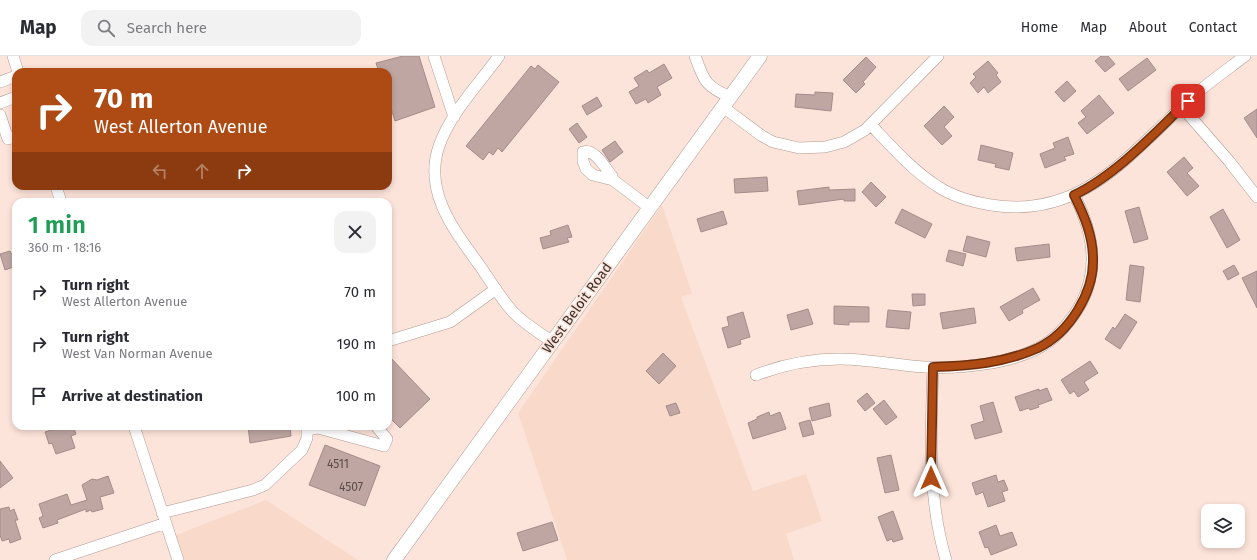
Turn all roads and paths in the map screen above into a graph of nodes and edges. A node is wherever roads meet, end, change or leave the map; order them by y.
1 (13, 56) edge
2 (434, 56) edge
3 (500, 56) edge
4 (695, 56) edge
5 (760, 56) edge
6 (938, 56) edge
7 (1244, 56) edge
8 (17, 68) edge
9 (12, 78) edge
10 (0, 82) edge
11 (12, 98) edge
12 (726, 102) junction
13 (0, 103) edge
14 (1182, 107) junction
15 (0, 115) edge
16 (454, 117) junction
17 (871, 125) junction
18 (12, 138) edge
19 (613, 180) dead end
20 (1074, 195) junction
21 (1257, 197) edge
22 (650, 208) junction
23 (496, 289) junction
24 (392, 340) edge
25 (553, 342) junction
26 (933, 367) junction
27 (756, 375) dead end
28 (135, 430) edge
29 (311, 430) edge
30 (324, 430) edge
31 (379, 430) edge
32 (164, 518) junction
33 (55, 560) edge
34 (178, 560) edge
35 (394, 560) edge
36 (946, 560) edge

1 - 8 street
2 - 16 street
3 - 16 street
4 - 12 street
5 - 12 main road, West Beloit Road
6 - 17 street
7 - 14 street
9 - 10 street
11 - 13 street
12 - 17 street
12 - 22 main road, West Beloit Road
14 - 20 street
14 - 21 street
15 - 18 street
16 - 23 street
17 - 20 street
19 - 22 street
20 - 26 street
22 - 25 main road, West Beloit Road
23 - 24 street
23 - 25 street
25 - 35 main road, West Beloit Road
26 - 27 street
26 - 36 street
28 - 32 street
29 - 32 street
30 - 31 street
32 - 33 street
32 - 34 street

